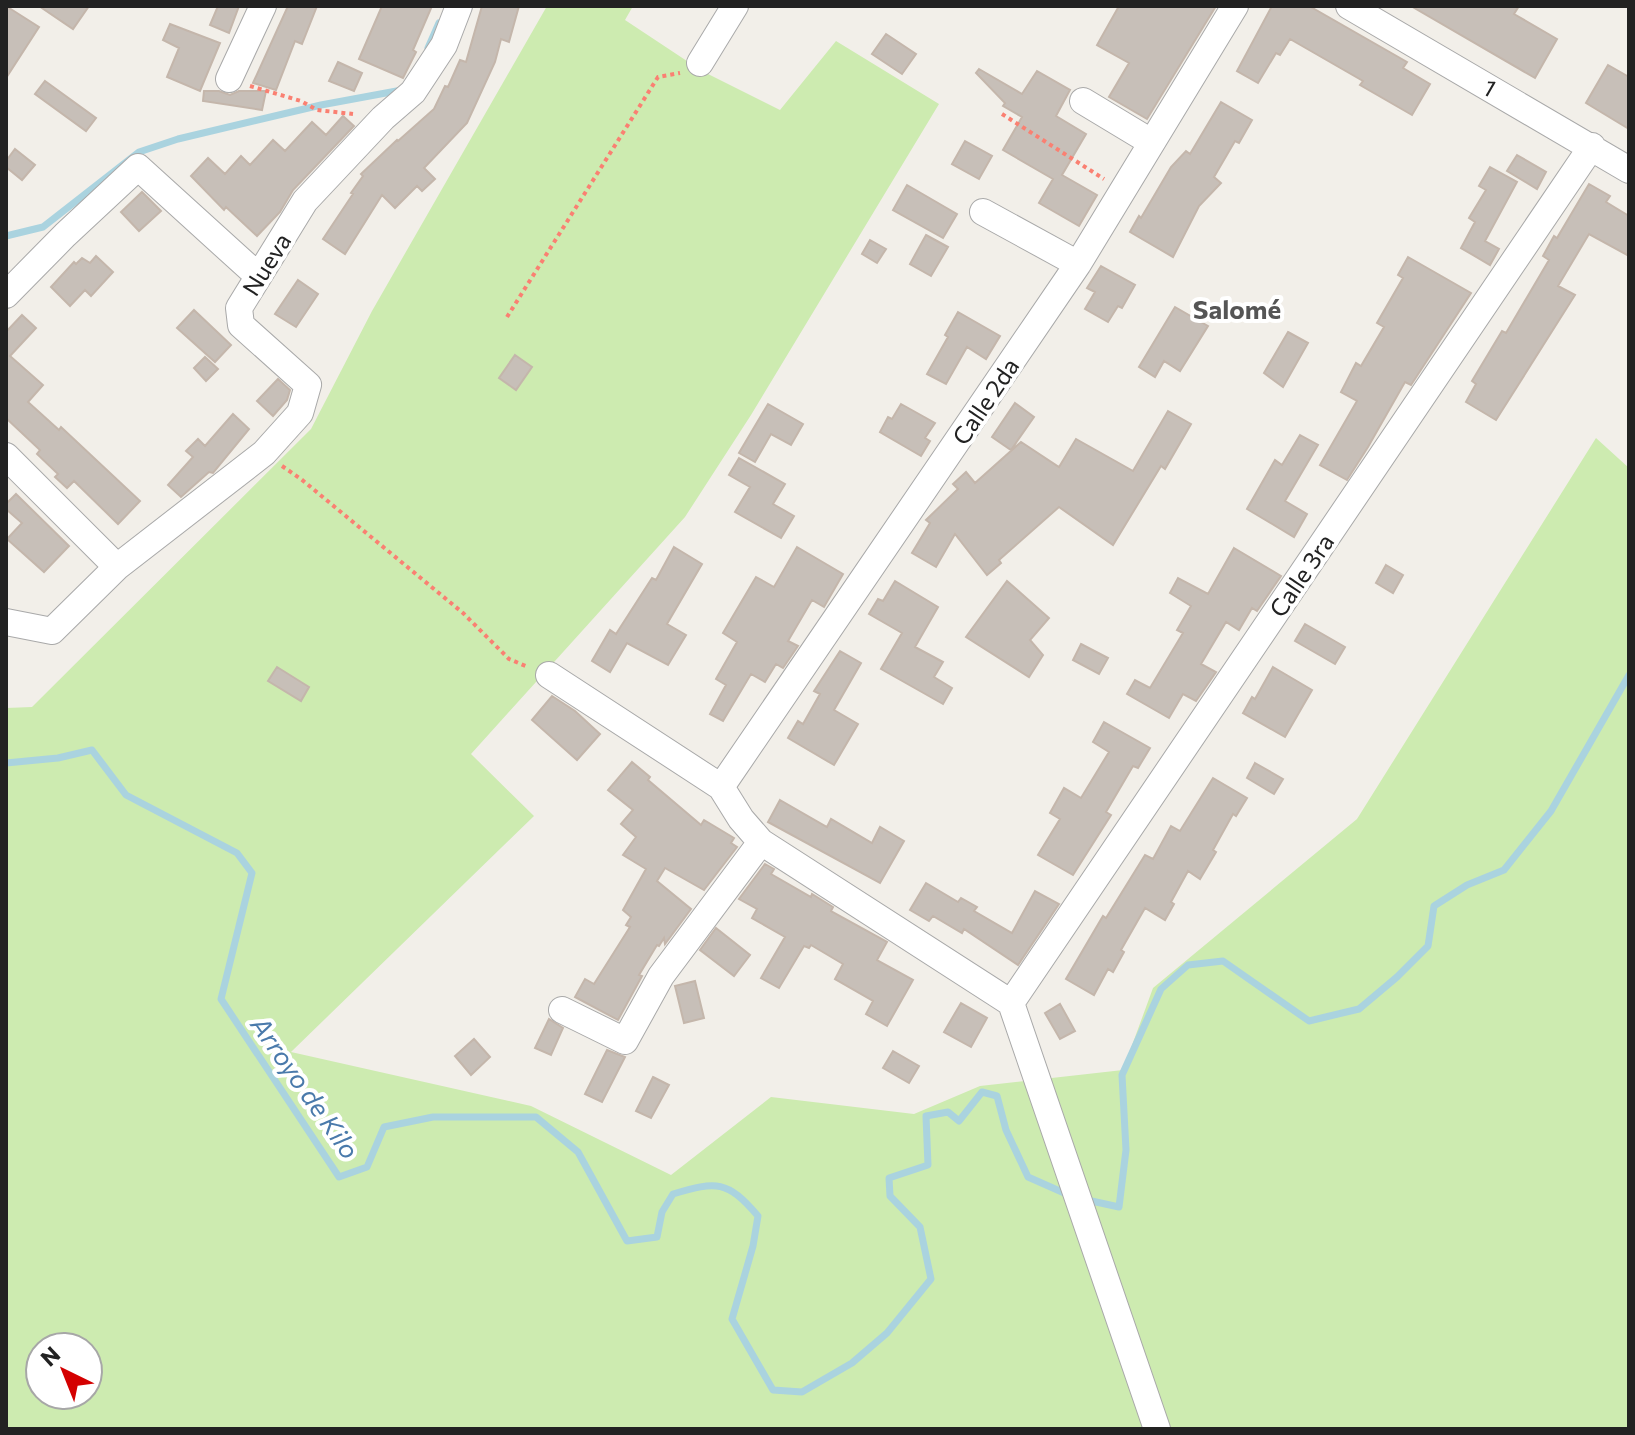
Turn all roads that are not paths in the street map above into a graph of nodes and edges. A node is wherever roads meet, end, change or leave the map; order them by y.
1 (263, 6) edge
2 (459, 6) edge
3 (735, 6) edge
4 (1235, 6) edge
5 (1349, 6) edge
6 (700, 63) road end
7 (229, 79) road end
8 (1083, 101) dead end
9 (1151, 142) junction
10 (1592, 146) junction
11 (1629, 170) edge
12 (983, 212) dead end
13 (1078, 264) junction
14 (258, 276) junction
15 (6, 295) edge
16 (6, 456) edge
17 (117, 567) junction
18 (6, 622) edge
19 (549, 675) road end
20 (721, 787) junction
21 (761, 842) junction
22 (1011, 1003) junction
23 (562, 1010) dead end
24 (1157, 1429) edge

1 - 7 street
2 - 14 street, Nueva
3 - 6 street
4 - 9 street, Calle 2da
5 - 10 street, 1
8 - 9 street
9 - 13 street, Calle 2da
10 - 11 street, 1
10 - 22 street, Calle 3ra
12 - 13 street
13 - 20 street, Calle 2da
14 - 15 street
14 - 17 street, Nueva
16 - 17 street
17 - 18 street, Nueva
19 - 20 street
20 - 21 street
21 - 22 street
21 - 23 street
22 - 24 street

